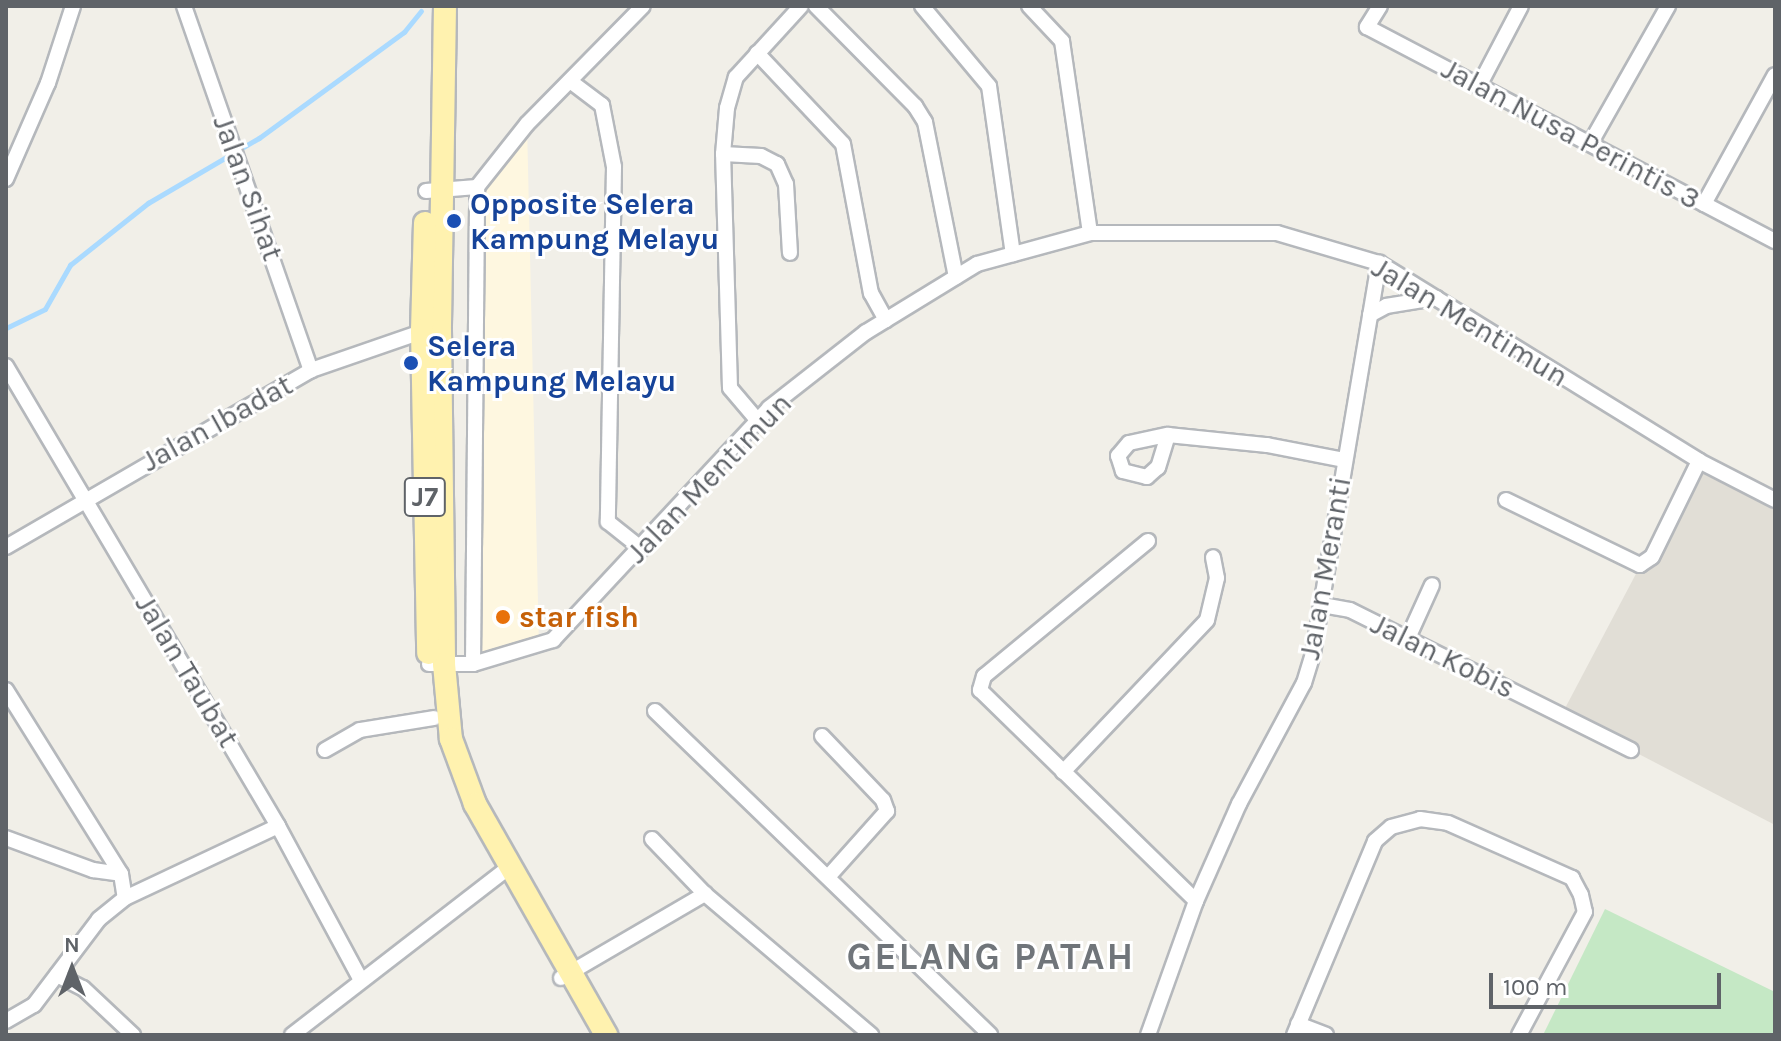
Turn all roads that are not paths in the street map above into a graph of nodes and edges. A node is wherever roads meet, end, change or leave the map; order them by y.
1 (73, 6) edge
2 (184, 6) edge
3 (430, 6) edge
4 (445, 6) edge
5 (643, 6) edge
6 (801, 6) edge
7 (816, 6) edge
8 (922, 6) edge
9 (1029, 6) edge
10 (1380, 6) edge
11 (1521, 6) edge
12 (1668, 6) edge
13 (757, 53) junction
14 (1775, 75) edge
15 (570, 81) junction
16 (1479, 86) junction
17 (1590, 144) junction
18 (723, 154) junction
19 (6, 179) edge
20 (477, 187) junction
21 (433, 191) junction
22 (1704, 204) junction
23 (1090, 233) junction
24 (1775, 241) edge
25 (790, 253) dead end
26 (1013, 254) junction
27 (1379, 263) junction
28 (956, 277) junction
29 (1436, 298) junction
30 (1370, 315) junction
31 (886, 320) junction
32 (431, 330) junction
33 (6, 366) edge
34 (311, 370) junction
35 (758, 421) junction
36 (1168, 435) dead end
37 (1344, 460) junction
38 (1699, 461) junction
39 (85, 497) junction
40 (1506, 500) dead end
41 (1775, 500) edge
42 (1148, 541) dead end
43 (6, 547) edge
44 (642, 549) junction
45 (1213, 557) dead end
46 (1432, 585) dead end
47 (1322, 605) junction
48 (1408, 638) junction
49 (436, 664) junction
50 (473, 664) junction
51 (7, 694) edge
52 (655, 711) dead end
53 (434, 718) junction
54 (822, 736) dead end
55 (325, 750) dead end
56 (1631, 750) dead end
57 (1063, 772) junction
58 (278, 826) junction
59 (6, 838) edge
60 (652, 839) dead end
61 (504, 870) junction
62 (121, 874) junction
63 (828, 877) junction
64 (705, 894) junction
65 (125, 898) junction
66 (1196, 901) junction
67 (57, 975) junction
68 (566, 975) junction
69 (361, 980) junction
70 (6, 1021) edge
71 (1296, 1030) edge
72 (868, 1034) edge
73 (133, 1035) edge
74 (292, 1035) edge
75 (592, 1035) edge
76 (606, 1035) edge
77 (990, 1035) edge
78 (1148, 1035) edge
79 (1326, 1035) edge
80 (1519, 1035) edge

1 - 19 street
2 - 34 street, Jalan Sihat
3 - 21 main road, J7
4 - 21 main road, J7
5 - 15 street
6 - 13 street
7 - 28 street
8 - 26 street
9 - 23 street
10 - 16 street, Jalan Nusa Perintis 3
11 - 16 street
12 - 17 street
13 - 18 street
13 - 31 street
14 - 22 street
15 - 20 street
15 - 44 street
16 - 17 street, Jalan Nusa Perintis 3
17 - 22 street, Jalan Nusa Perintis 3
18 - 25 street
18 - 35 street
20 - 21 street
20 - 50 street
21 - 32 main road, J7
22 - 24 street, Jalan Nusa Perintis 3
23 - 26 street, Jalan Mentimun
23 - 27 street, Jalan Mentimun
26 - 28 street, Jalan Mentimun
27 - 29 street, Jalan Mentimun
27 - 30 street, Jalan Meranti
28 - 31 street, Jalan Mentimun
29 - 30 street
29 - 38 street, Jalan Mentimun
30 - 37 street, Jalan Meranti
31 - 35 street, Jalan Mentimun
32 - 34 street, Jalan Ibadat
32 - 49 main road, J7
33 - 39 street, Jalan Taubat
34 - 39 street, Jalan Ibadat
35 - 44 street, Jalan Mentimun
36 - 37 street
37 - 47 street, Jalan Meranti
38 - 40 street
38 - 41 street, Jalan Mentimun
39 - 43 street, Jalan Ibadat
39 - 58 street, Jalan Taubat
42 - 57 street
44 - 50 street, Jalan Mentimun
45 - 57 street
46 - 48 street
47 - 48 street, Jalan Kobis
47 - 66 street, Jalan Meranti
48 - 56 street, Jalan Kobis
49 - 50 street, Jalan Mentimun
49 - 53 main road, J7
49 - 61 main road, J7
51 - 62 street
52 - 63 street
53 - 55 street
53 - 61 main road, J7
54 - 63 street
57 - 66 street
58 - 65 street
58 - 69 street, Jalan Taubat
59 - 62 street
60 - 64 street
61 - 68 main road, J7
61 - 69 street
62 - 65 street
63 - 77 street
64 - 68 street
64 - 72 street
65 - 67 street
66 - 78 street, Jalan Meranti
67 - 70 street
67 - 73 street
68 - 75 main road, J7
68 - 76 main road, J7
69 - 74 street
71 - 79 street
71 - 80 street

